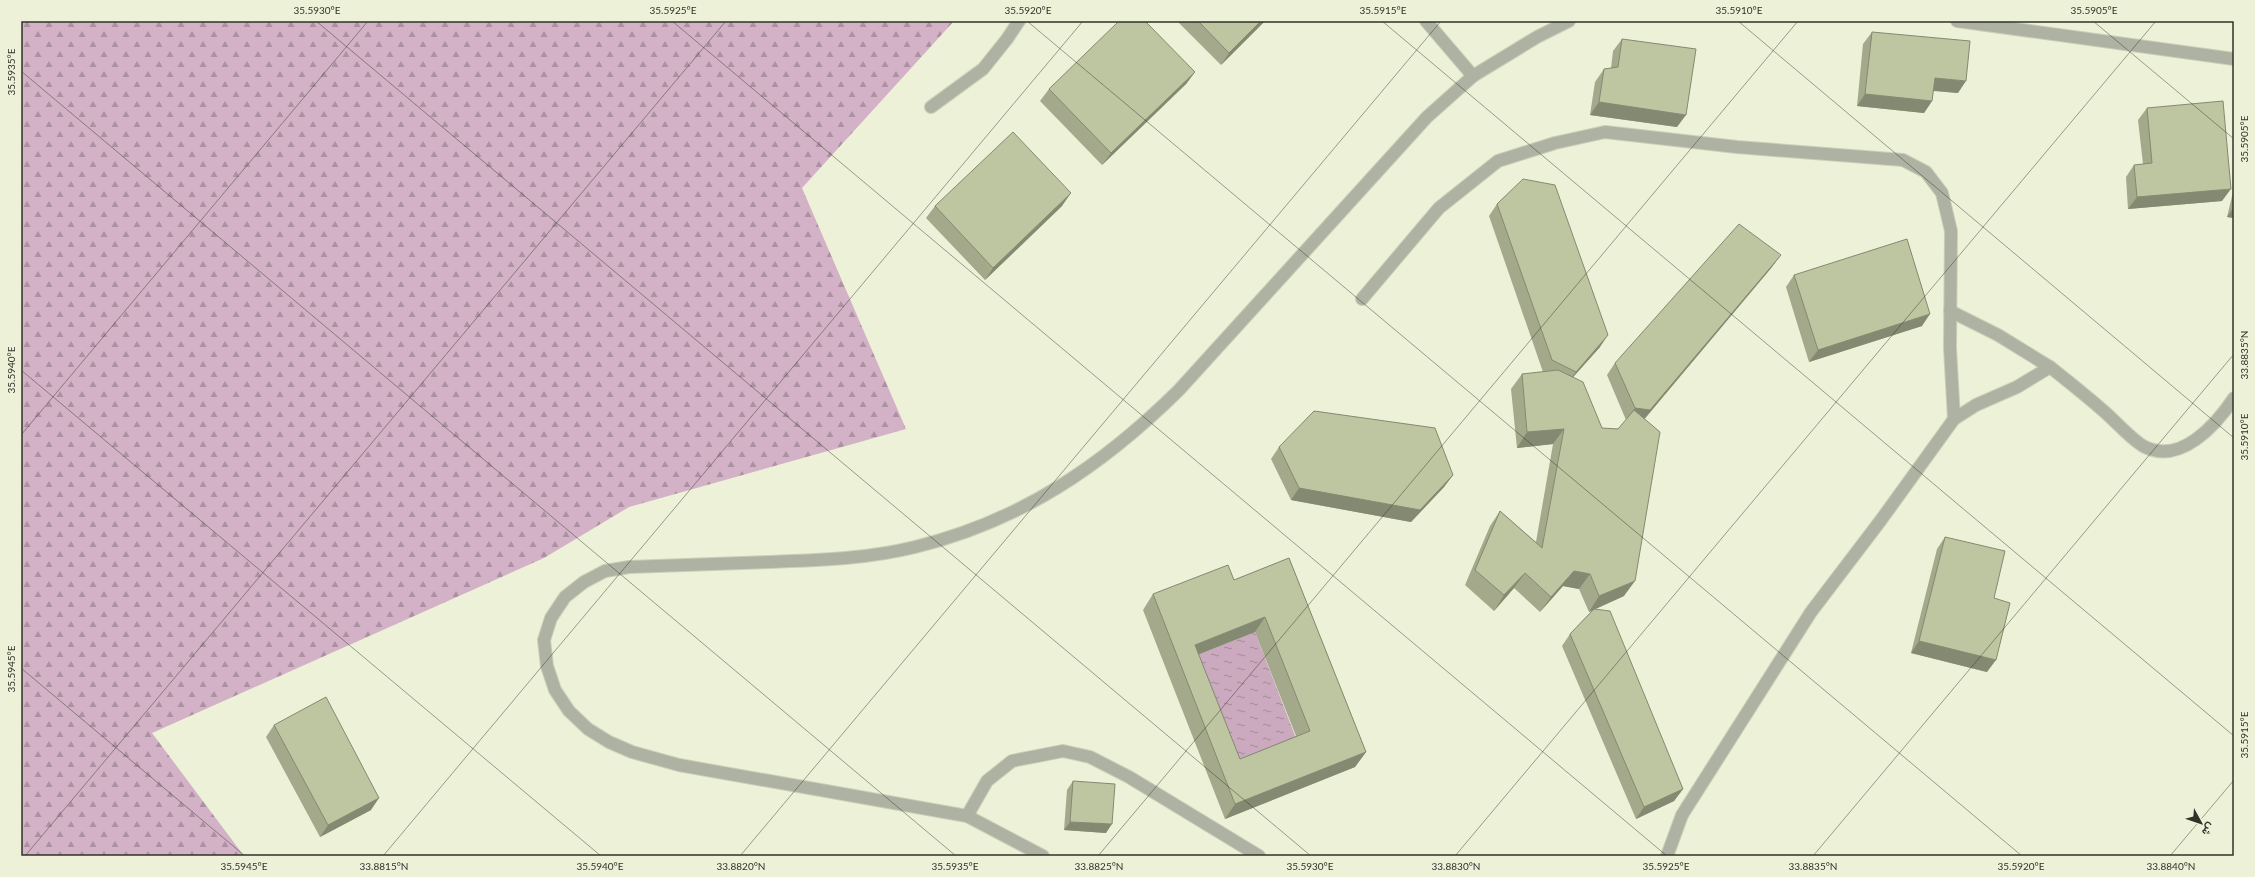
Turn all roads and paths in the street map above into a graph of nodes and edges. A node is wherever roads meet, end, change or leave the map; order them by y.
1 (1019, 21) edge
2 (1426, 21) edge
3 (1569, 21) edge
4 (1957, 21) edge
5 (2234, 59) edge
6 (1473, 76) junction
7 (931, 107) dead end
8 (1362, 299) dead end
9 (1950, 311) junction
10 (2050, 367) junction
11 (2234, 398) edge
12 (1954, 419) junction
13 (967, 816) junction
14 (1043, 856) edge
15 (1259, 856) edge
16 (1667, 856) edge

1 - 7 street
2 - 6 street
3 - 6 street
4 - 5 street
6 - 13 street
8 - 9 street
9 - 10 street
9 - 12 street
10 - 11 street
10 - 12 street
12 - 16 street
13 - 14 street
13 - 15 street

